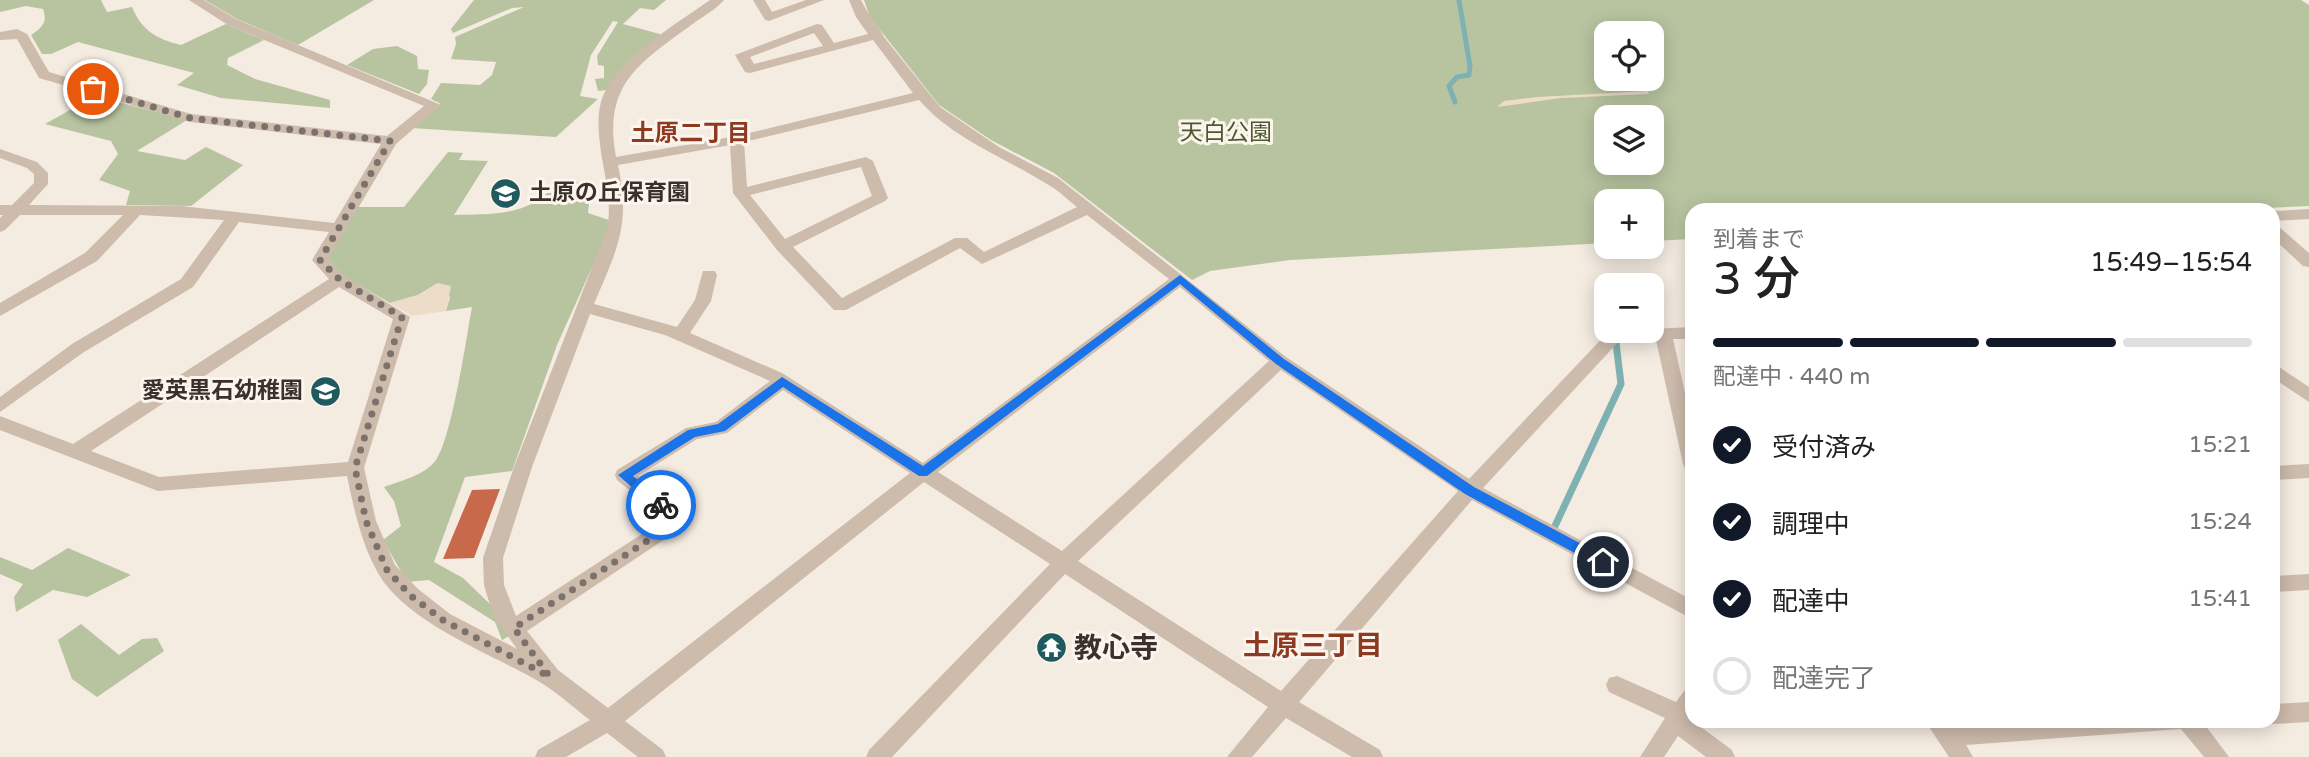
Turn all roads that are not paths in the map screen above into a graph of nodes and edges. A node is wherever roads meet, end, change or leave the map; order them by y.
1 (195, 0) edge
2 (718, 0) edge
3 (759, 0) edge
4 (818, 0) edge
5 (855, 0) edge
6 (879, 35) junction
7 (0, 36) edge
8 (831, 47) junction
9 (922, 95) junction
10 (737, 140) junction
11 (390, 141) junction
12 (0, 153) edge
13 (610, 162) junction
14 (740, 194) junction
15 (1086, 209) junction
16 (0, 210) edge
17 (19, 210) junction
18 (137, 210) junction
19 (2309, 214) edge
20 (236, 215) junction
21 (2280, 216) edge
22 (0, 228) edge
23 (340, 228) junction
24 (2280, 235) edge
25 (783, 246) junction
26 (2309, 261) edge
27 (709, 275) dead end
28 (1180, 279) junction
29 (340, 280) junction
30 (584, 307) junction
31 (0, 310) edge
32 (1685, 333) edge
33 (1664, 334) edge
34 (680, 335) junction
35 (1664, 338) edge
36 (1607, 343) edge
37 (1280, 362) junction
38 (2280, 376) edge
39 (782, 381) junction
40 (2309, 396) edge
41 (0, 407) edge
42 (0, 423) edge
43 (1685, 433) edge
44 (76, 451) junction
45 (355, 468) junction
46 (2309, 471) edge
47 (923, 472) junction
48 (2280, 473) edge
49 (1470, 490) junction
50 (1064, 562) junction
51 (2309, 582) edge
52 (2280, 584) edge
53 (1685, 606) edge
54 (514, 628) junction
55 (550, 677) junction
56 (1617, 685) dead end
57 (1284, 705) junction
58 (1684, 712) edge
59 (2309, 712) edge
60 (2280, 714) edge
61 (608, 722) junction
62 (1698, 728) edge
63 (1970, 728) edge
64 (2194, 728) edge
65 (1941, 729) edge
66 (547, 757) edge
67 (655, 757) edge
68 (877, 757) edge
69 (1238, 757) edge
70 (1372, 757) edge
71 (1651, 757) edge
72 (1724, 757) edge
73 (1962, 757) edge
74 (2218, 757) edge

1 - 11 street
2 - 13 street
3 - 4 street
5 - 6 street
6 - 8 street
6 - 9 street
7 - 11 street
8 - 8 street
9 - 10 street
9 - 15 street
10 - 13 street
10 - 14 street
11 - 23 street
12 - 17 street
13 - 30 street
14 - 25 street
14 - 25 street
15 - 25 street
15 - 28 street
16 - 17 street
17 - 18 street
17 - 22 street
18 - 20 street
18 - 31 street
19 - 21 street
20 - 23 street
20 - 41 street
23 - 29 street
24 - 26 street
27 - 34 street
28 - 37 street
28 - 47 street
29 - 44 street
29 - 45 street
30 - 34 street
30 - 54 street
32 - 33 street
34 - 39 street
35 - 43 street
36 - 49 street
37 - 49 street
37 - 50 street
38 - 40 street
39 - 47 street
39 - 54 street
42 - 44 street
44 - 45 street
45 - 55 street
46 - 48 street
47 - 50 street
47 - 61 street
49 - 53 street
49 - 57 street
50 - 57 street
50 - 68 street
51 - 52 street
54 - 55 street
55 - 61 street
56 - 58 street
57 - 69 street
57 - 70 street
58 - 71 street
59 - 60 street
61 - 66 street
61 - 67 street
62 - 72 street
63 - 65 street
64 - 74 street
65 - 73 street

